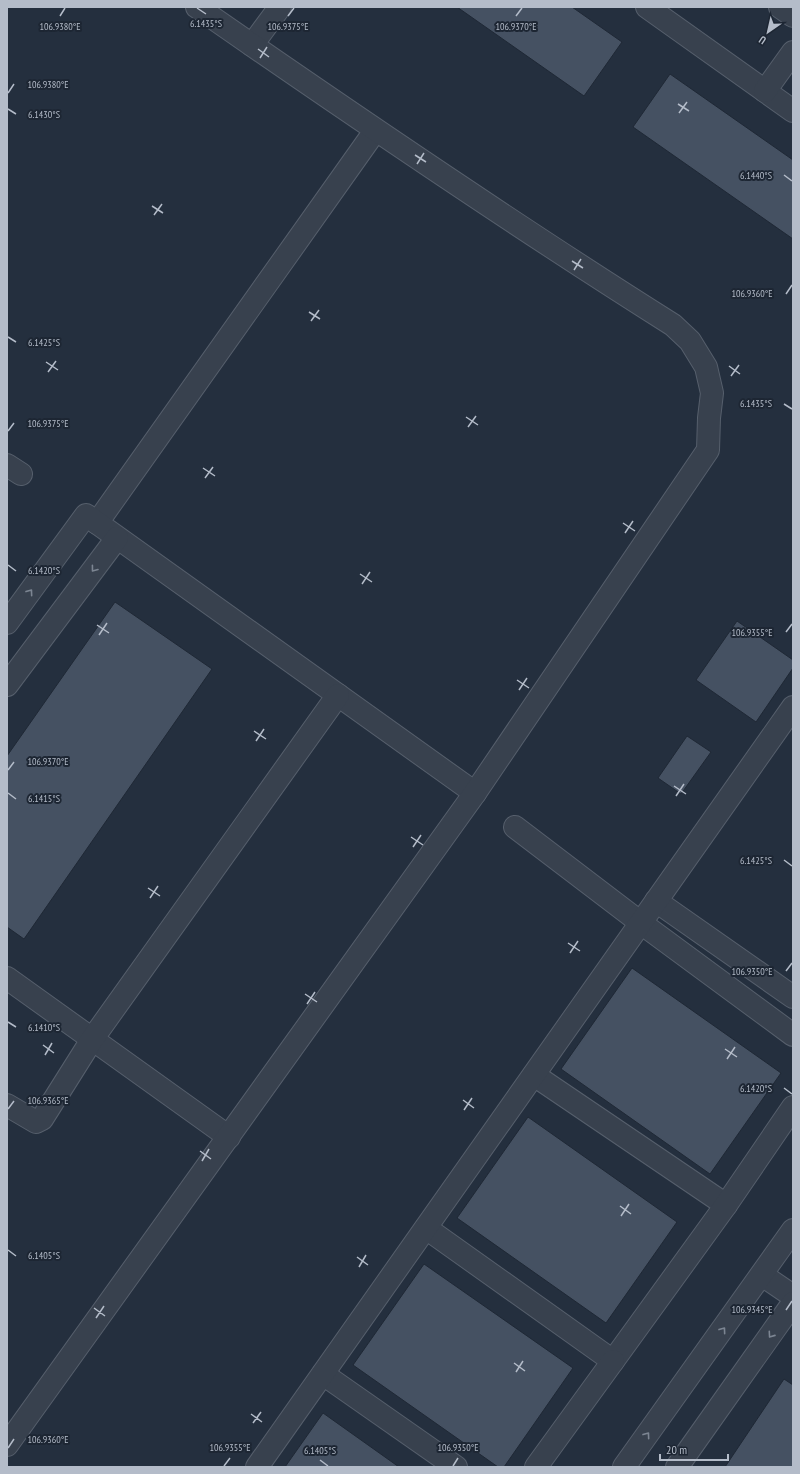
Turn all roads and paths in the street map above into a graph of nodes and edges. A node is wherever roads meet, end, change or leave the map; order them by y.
1 (197, 7) edge
2 (280, 7) edge
3 (647, 7) edge
4 (780, 7) edge
5 (793, 16) edge
6 (252, 45) junction
7 (793, 52) edge
8 (765, 91) junction
9 (793, 111) edge
10 (375, 130) junction
11 (92, 519) junction
12 (117, 538) junction
13 (7, 623) edge
14 (7, 685) edge
15 (338, 695) junction
16 (793, 707) edge
17 (475, 793) junction
18 (515, 826) dead end
19 (656, 901) junction
20 (641, 923) junction
21 (7, 978) edge
22 (793, 997) edge
23 (793, 1035) edge
24 (93, 1038) junction
25 (534, 1075) junction
26 (7, 1105) edge
27 (793, 1107) edge
28 (229, 1137) junction
29 (726, 1204) junction
30 (426, 1228) junction
31 (793, 1230) edge
32 (762, 1275) junction
33 (793, 1296) edge
34 (793, 1303) edge
35 (613, 1360) junction
36 (323, 1374) junction
37 (7, 1445) edge
38 (257, 1467) edge
39 (456, 1467) edge
40 (536, 1467) edge
41 (624, 1467) edge
42 (677, 1467) edge

1 - 6 lane
2 - 6 lane
3 - 8 lane
4 - 5 lane
6 - 10 lane
7 - 8 lane
8 - 9 lane
10 - 11 lane
10 - 17 lane
11 - 12 lane
13 -> 11 lane
12 -> 14 lane
12 - 15 lane
15 - 17 lane
15 - 24 lane
16 - 19 lane
17 - 28 lane
18 - 20 lane
19 - 20 lane
19 - 22 lane
20 - 23 lane
20 - 25 lane
21 - 24 lane
24 - 26 lane
24 - 28 lane
25 - 29 lane
25 - 30 lane
27 - 29 lane
28 - 37 lane
29 - 35 lane
30 - 35 lane
30 - 36 lane
31 - 32 lane
32 - 33 lane
41 -> 32 lane
34 -> 42 lane
35 - 40 lane
36 - 38 lane
36 - 39 lane

